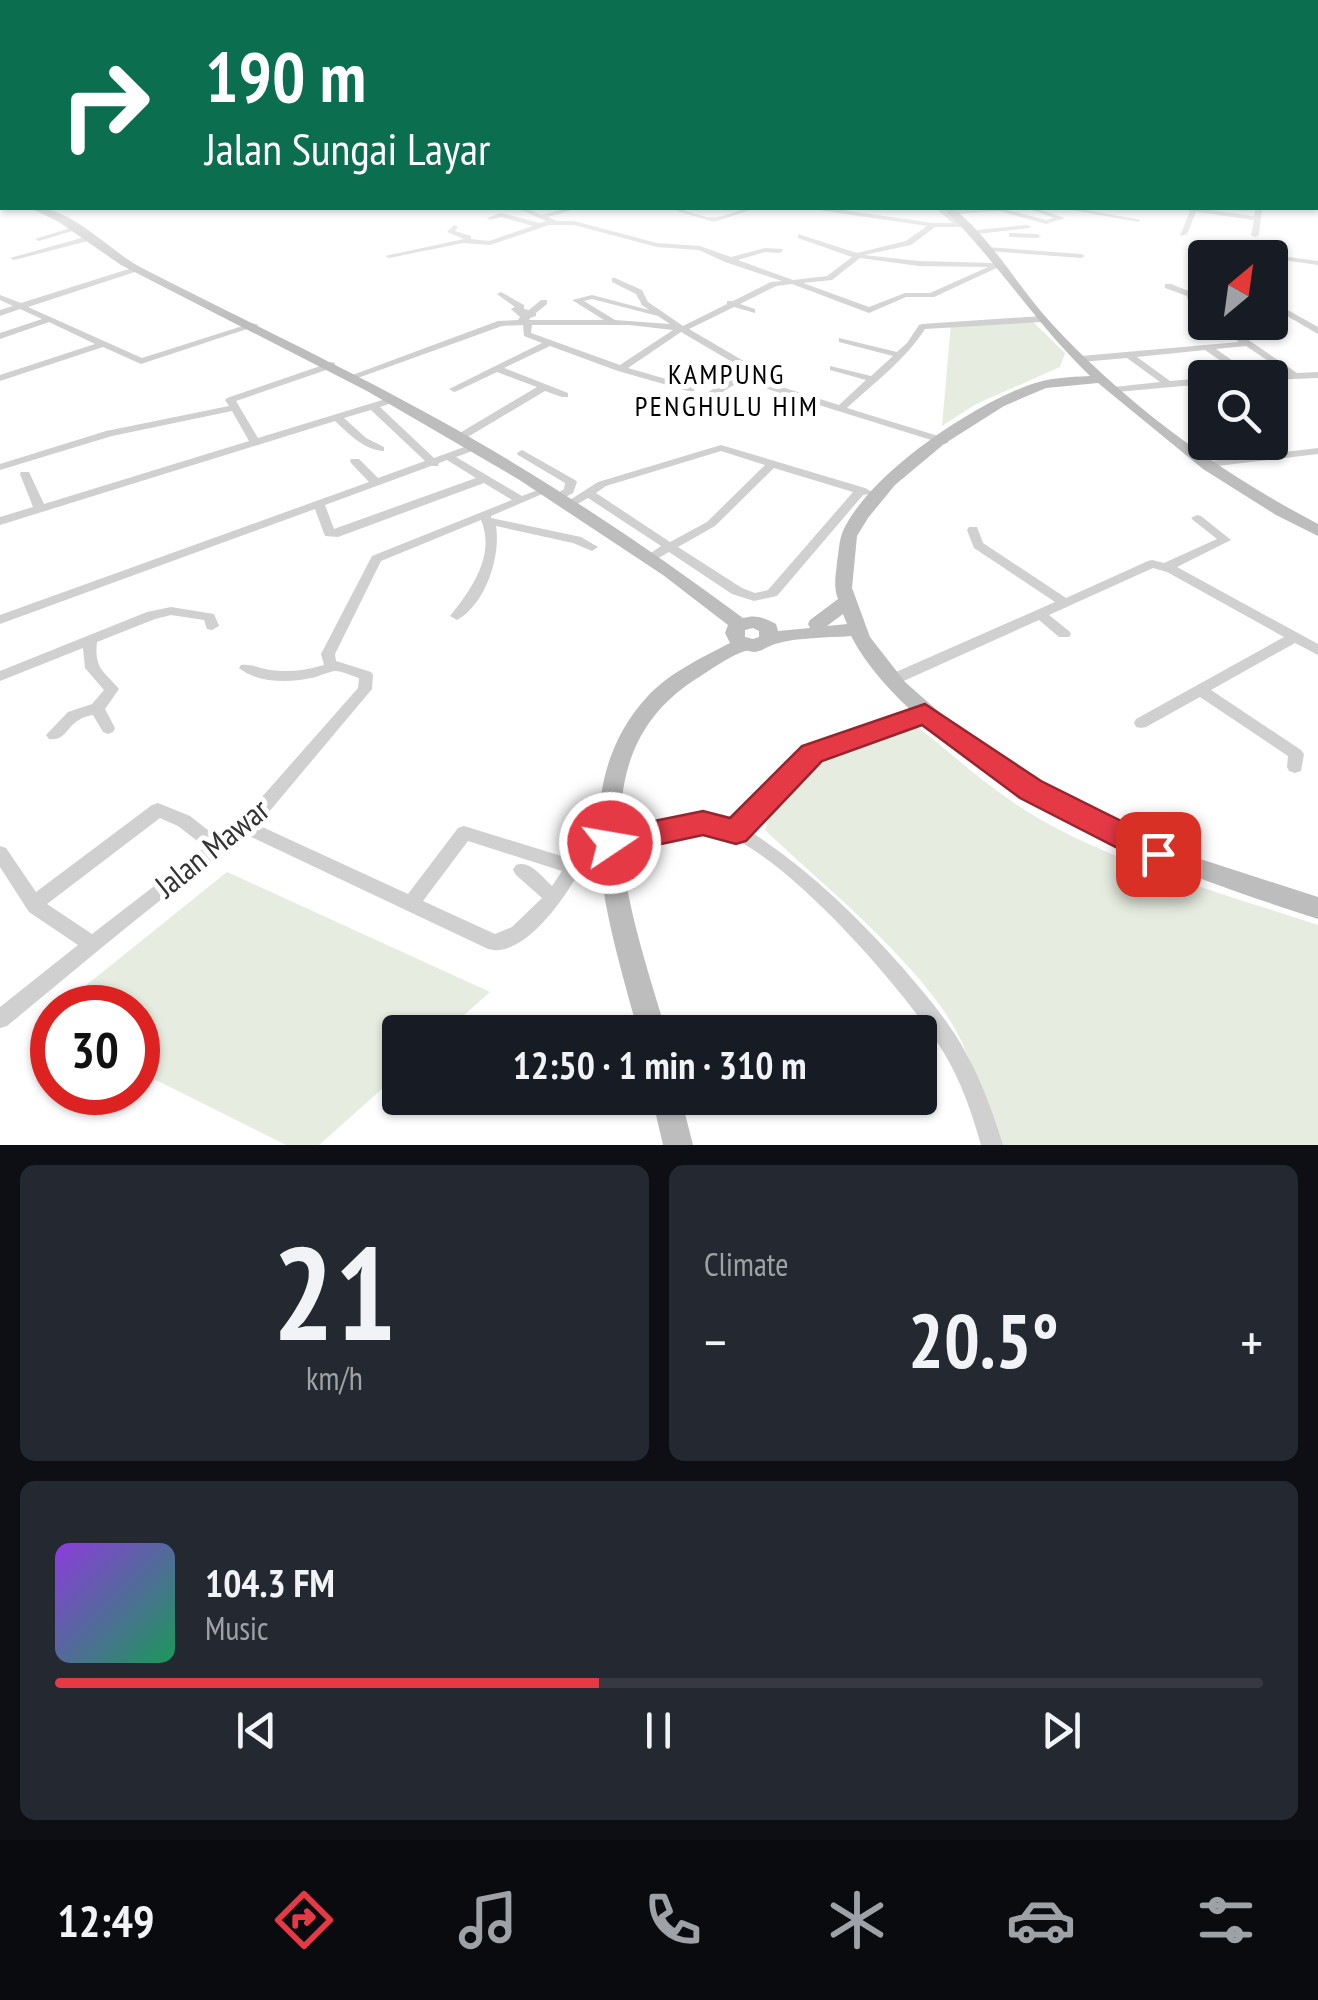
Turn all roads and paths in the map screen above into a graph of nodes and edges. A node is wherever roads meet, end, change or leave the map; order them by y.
1 (47, 213) edge
2 (528, 213) edge
3 (559, 213) edge
4 (690, 213) edge
5 (735, 213) edge
6 (855, 213) edge
7 (1017, 213) edge
8 (1047, 213) edge
9 (1094, 213) edge
10 (1132, 213) edge
11 (1192, 213) edge
12 (1226, 213) edge
13 (1258, 213) edge
14 (490, 218) dead end
15 (1258, 218) junction
16 (966, 219) edge
17 (540, 221) junction
18 (933, 225) junction
19 (454, 226) dead end
20 (1027, 227) dead end
21 (80, 234) junction
22 (1183, 234) dead end
23 (1255, 235) dead end
24 (802, 236) dead end
25 (1037, 236) dead end
26 (39, 239) dead end
27 (468, 241) junction
28 (417, 250) junction
29 (779, 251) dead end
30 (389, 256) dead end
31 (433, 256) dead end
32 (1081, 256) dead end
33 (14, 258) dead end
34 (858, 259) junction
35 (1288, 259) edge
36 (727, 260) junction
37 (976, 260) dead end
38 (996, 260) junction
39 (1318, 263) edge
40 (135, 269) junction
41 (615, 280) dead end
42 (782, 282) junction
43 (1168, 286) dead end
44 (501, 294) dead end
45 (1188, 294) edge
46 (744, 296) junction
47 (0, 297) edge
48 (544, 302) dead end
49 (730, 303) junction
50 (762, 304) dead end
51 (24, 307) junction
52 (752, 311) dead end
53 (926, 312) dead end
54 (1288, 312) edge
55 (0, 313) edge
56 (662, 314) junction
57 (526, 319) junction
58 (1042, 319) junction
59 (48, 320) junction
60 (614, 323) junction
61 (943, 323) junction
62 (255, 325) junction
63 (682, 328) junction
64 (1318, 330) edge
65 (0, 336) edge
66 (842, 340) dead end
67 (1240, 340) edge
68 (548, 342) junction
69 (1245, 344) junction
70 (100, 345) junction
71 (1206, 347) junction
72 (1128, 354) junction
73 (900, 355) junction
74 (1225, 360) edge
75 (1084, 362) junction
76 (332, 365) junction
77 (496, 368) junction
78 (833, 368) dead end
79 (621, 369) junction
80 (1288, 374) edge
81 (1293, 374) junction
82 (1318, 375) edge
83 (352, 377) junction
84 (0, 378) edge
85 (742, 378) junction
86 (873, 379) junction
87 (1066, 382) junction
88 (1188, 382) edge
89 (1110, 384) junction
90 (1168, 384) junction
91 (543, 388) junction
92 (691, 389) dead end
93 (454, 390) dead end
94 (565, 394) dead end
95 (705, 398) dead end
96 (392, 400) junction
97 (232, 406) junction
98 (373, 406) junction
99 (841, 408) junction
100 (337, 417) junction
101 (456, 439) junction
102 (944, 440) junction
103 (256, 443) junction
104 (471, 448) junction
105 (380, 449) dead end
106 (1318, 451) edge
107 (522, 453) dead end
108 (450, 457) junction
109 (355, 461) dead end
110 (773, 463) junction
111 (434, 464) junction
112 (1209, 464) junction
113 (0, 467) edge
114 (25, 474) dead end
115 (484, 479) junction
116 (377, 484) junction
117 (587, 492) junction
118 (870, 493) junction
119 (556, 498) junction
120 (520, 500) junction
121 (320, 506) junction
122 (40, 509) junction
123 (487, 518) junction
124 (1197, 518) dead end
125 (0, 521) edge
126 (973, 530) dead end
127 (1318, 531) edge
128 (592, 547) dead end
129 (670, 547) junction
130 (651, 557) junction
131 (1167, 567) junction
132 (848, 600) junction
133 (1065, 603) junction
134 (1040, 614) junction
135 (457, 616) dead end
136 (0, 620) edge
137 (857, 625) junction
138 (212, 626) dead end
139 (816, 629) junction
140 (742, 634) junction
141 (1064, 634) dead end
142 (1294, 638) junction
143 (92, 639) junction
144 (1318, 650) edge
145 (334, 666) junction
146 (246, 668) dead end
147 (885, 672) junction
148 (0, 676) edge
149 (1199, 689) junction
150 (97, 708) junction
151 (925, 714) junction
152 (1141, 723) dead end
153 (108, 728) dead end
154 (54, 735) dead end
155 (1295, 767) dead end
156 (609, 803) junction
157 (246, 826) junction
158 (736, 832) junction
159 (610, 843) junction
160 (218, 848) junction
161 (0, 853) edge
162 (572, 867) junction
163 (522, 870) dead end
164 (551, 896) junction
165 (412, 902) junction
166 (34, 904) junction
167 (1318, 908) edge
168 (94, 945) junction
169 (648, 1015) edge
170 (0, 1019) edge
171 (671, 1115) edge
172 (678, 1145) edge
173 (992, 1145) edge

1 - 21 main road
2 - 17 street
3 - 17 street
4 - 5 street
6 - 18 street
7 - 8 street
9 - 10 street
11 - 22 street
12 - 15 street
13 - 15 street
14 - 17 street
15 - 23 street
16 - 18 street
16 - 20 street
16 - 25 street
16 - 38 main road
17 - 27 street
17 - 36 street
18 - 34 street
19 - 27 street
21 - 26 street
21 - 33 street
21 - 40 main road
24 - 34 street
27 - 28 street
28 - 30 street
28 - 31 street
29 - 36 street
32 - 38 street
34 - 38 street
34 - 42 street
35 - 39 street
36 - 42 street
37 - 38 street
38 - 42 street
38 - 58 main road
40 - 51 street
40 - 62 main road
41 - 56 street
42 - 46 street
43 - 45 street
44 - 57 street
46 - 49 street
46 - 50 street
47 - 51 street
48 - 57 street
49 - 52 street
49 - 63 street
51 - 55 street
51 - 59 street
53 - 61 street
54 - 64 street
56 - 60 street
56 - 63 street
57 - 60 street
57 - 68 street
57 - 83 street
58 - 61 street
58 - 75 main road
59 - 65 street
59 - 70 street
60 - 63 street
61 - 73 street
62 - 70 street
62 - 76 main road
63 - 79 street
63 - 85 street
66 - 73 street
67 - 69 street
68 - 77 street
68 - 79 street
69 - 71 street
69 - 81 street
70 - 84 street
71 - 72 street
71 - 74 street
72 - 75 street
72 - 90 street
73 - 86 street
75 - 87 main road
75 - 89 main road
76 - 83 main road
76 - 97 street
77 - 91 street
77 - 93 street
78 - 86 street
79 - 92 street
80 - 81 street
81 - 82 street
83 - 96 main road
85 - 95 street
85 - 99 street
86 - 99 street
87 - 89 main road
87 - 102 main road
88 - 90 street
89 - 90 street
89 - 112 main road
91 - 94 street
91 - 101 street
96 - 98 street
96 - 101 main road
97 - 103 street
97 - 113 street
98 - 100 street
98 - 111 street
99 - 102 street
100 - 103 street
100 - 105 street
101 - 104 main road
102 - 118 main road
103 - 122 street
104 - 108 street
104 - 119 main road
106 - 112 street
107 - 119 street
108 - 111 street
108 - 115 street
109 - 116 street
110 - 117 street
110 - 118 street
110 - 129 street
111 - 116 street
112 - 127 main road
114 - 122 street
115 - 120 street
115 - 121 street
116 - 121 street
117 - 119 street
117 - 129 street
118 - 129 street
118 - 132 main road
119 - 120 street
119 - 130 main road
120 - 123 street
121 - 136 street
122 - 125 street
123 - 128 street
123 - 135 street
123 - 145 street
124 - 131 street
126 - 133 street
129 - 130 street
130 - 140 main road
131 - 133 street
131 - 142 street
132 - 137 main road
132 - 139 main road
133 - 134 street
134 - 141 street
134 - 147 street
137 - 139 main road
137 - 147 main road
138 - 143 street
139 - 140 main road
139 - 147 main road
140 - 156 main road
142 - 144 street
142 - 149 street
143 - 148 street
143 - 150 street
145 - 146 street
145 - 157 street, Jalan Mawar
147 - 151 main road
149 - 152 street
149 - 155 street
150 - 153 street
150 - 154 street
151 - 158 street
151 - 167 main road
156 - 159 main road
156 - 162 street
157 - 160 street, Jalan Mawar
157 - 165 street
158 - 159 street
158 - 173 street
159 - 169 main road
160 - 166 street
160 - 168 street, Jalan Mawar
161 - 166 street
162 - 164 street
162 - 165 street
163 - 164 street
164 - 165 street
166 - 168 street
168 - 170 street, Jalan Mawar
171 - 172 main road

